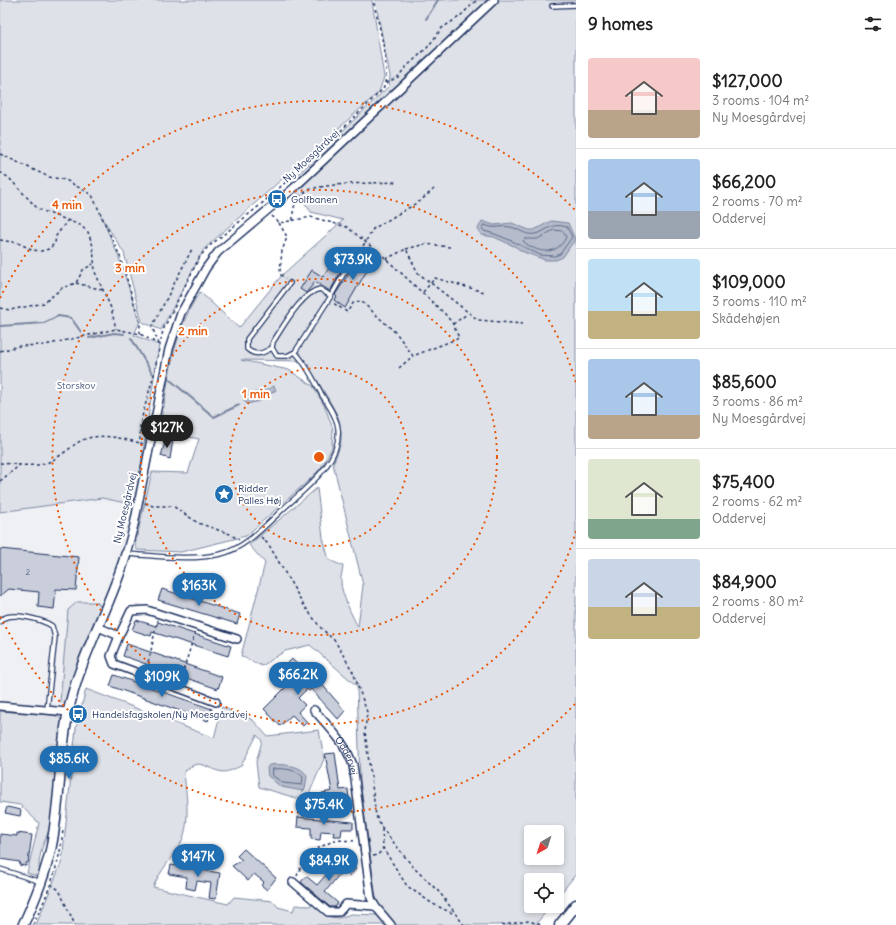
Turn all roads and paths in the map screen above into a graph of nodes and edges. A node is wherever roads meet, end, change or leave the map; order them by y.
1 (373, 0) edge
2 (477, 0) edge
3 (494, 0) edge
4 (576, 5) edge
5 (552, 6) dead end
6 (386, 83) junction
7 (0, 154) edge
8 (0, 172) edge
9 (397, 182) dead end
10 (434, 189) dead end
11 (274, 218) dead end
12 (293, 220) junction
13 (67, 221) junction
14 (279, 223) junction
15 (0, 240) edge
16 (364, 242) junction
17 (450, 246) dead end
18 (192, 249) dead end
19 (406, 249) junction
20 (357, 256) joint
21 (386, 259) junction
22 (94, 263) junction
23 (76, 283) junction
24 (290, 283) joint
25 (430, 284) junction
26 (103, 290) junction
27 (423, 292) junction
28 (484, 292) dead end
29 (330, 296) junction
30 (328, 300) junction
31 (0, 308) edge
32 (468, 313) junction
33 (453, 324) junction
34 (523, 324) dead end
35 (116, 329) junction
36 (140, 334) junction
37 (159, 344) junction
38 (272, 348) junction
39 (169, 349) junction
40 (0, 351) edge
41 (295, 352) junction
42 (413, 356) junction
43 (399, 368) dead end
44 (140, 443) junction
45 (150, 446) junction
46 (0, 463) edge
47 (21, 464) junction
48 (0, 481) edge
49 (139, 501) junction
50 (256, 534) junction
51 (244, 544) junction
52 (126, 554) junction
53 (160, 614) junction
54 (0, 622) edge
55 (197, 626) junction
56 (98, 627) junction
57 (119, 636) junction
58 (237, 639) dead end
59 (143, 676) junction
60 (178, 688) junction
61 (216, 702) dead end
62 (0, 706) edge
63 (47, 710) junction
64 (314, 710) dead end
65 (68, 712) junction
66 (382, 828) junction
67 (363, 841) junction
68 (383, 848) junction
69 (365, 857) junction
70 (0, 869) edge
71 (293, 882) joint
72 (42, 883) junction
73 (576, 905) edge
74 (375, 906) junction
75 (454, 913) junction
76 (23, 925) edge
77 (75, 925) edge
78 (391, 925) edge
79 (464, 925) edge
80 (502, 925) edge
81 (542, 925) edge
82 (560, 925) edge

1 - 6 path
2 - 6 path
3 - 39 street, Ny Moesgårdvej
4 - 5 lane
6 - 37 path
7 - 36 path
8 - 13 path
9 - 12 path
10 - 16 path
11 - 14 path
12 - 14 path
12 - 16 path
13 - 15 path
13 - 22 path
14 - 24 path
16 - 20 path
16 - 21 path
17 - 19 path
18 - 37 path
19 - 21 path
19 - 25 path
20 - 29 lane
21 - 27 path
22 - 23 path
22 - 26 path
23 - 26 path
23 - 31 path
24 - 38 lane
25 - 27 path
25 - 28 path
25 - 32 path
26 - 35 path
27 - 33 path
29 - 30 lane
29 - 38 lane
30 - 41 lane
30 - 42 path
32 - 33 path
32 - 34 path
33 - 42 path
35 - 36 path
35 - 40 path
36 - 37 path
37 - 39 path
37 - 44 path
38 - 41 lane
39 - 45 street, Ny Moesgårdvej
41 - 50 lane
42 - 43 path
44 - 45 path
44 - 47 path
45 - 49 street, Ny Moesgårdvej
46 - 47 path
47 - 48 path
49 - 51 path
49 - 52 street, Ny Moesgårdvej
50 - 51 lane
50 - 66 path
51 - 52 lane
52 - 56 street, Ny Moesgårdvej
53 - 55 street
53 - 57 street
53 - 59 path
54 - 63 lane
55 - 58 street
55 - 60 path
56 - 57 street
56 - 65 street, Ny Moesgårdvej
57 - 59 street
59 - 60 street
60 - 61 street
62 - 63 street
63 - 65 street
64 - 67 street, Oddervej
65 - 72 street, Ny Moesgårdvej
66 - 68 path
66 - 75 path
67 - 69 street, Oddervej
67 - 71 path
68 - 69 path
68 - 75 path
69 - 74 street, Oddervej
70 - 72 lane
71 - 74 street
72 - 76 street, Ny Moesgårdvej
72 - 77 path
73 - 82 main road
74 - 78 street, Oddervej
75 - 79 path
80 - 81 path

